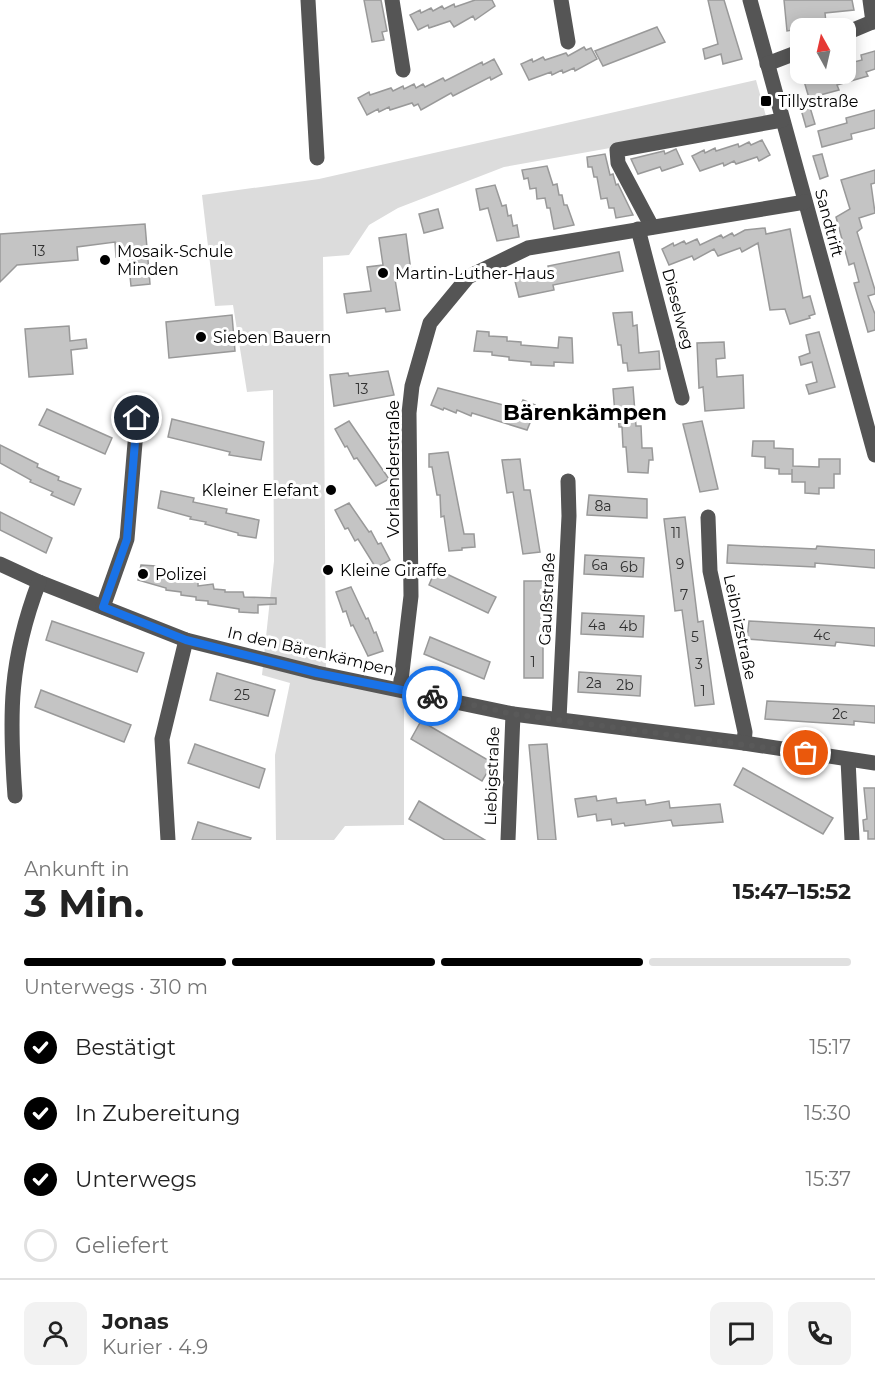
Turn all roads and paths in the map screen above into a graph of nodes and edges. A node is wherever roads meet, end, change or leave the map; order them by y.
1 (308, 0) edge
2 (392, 0) edge
3 (561, 0) edge
4 (750, 0) edge
5 (870, 0) edge
6 (874, 22) edge
7 (856, 29) edge
8 (568, 42) dead end
9 (790, 55) edge
10 (767, 64) junction
11 (403, 70) dead end
12 (782, 120) junction
13 (317, 158) dead end
14 (805, 202) junction
15 (645, 228) junction
16 (682, 398) dead end
17 (137, 418) dead end
18 (875, 454) edge
19 (568, 481) dead end
20 (708, 517) dead end
21 (0, 564) edge
22 (39, 582) junction
23 (103, 607) junction
24 (186, 640) junction
25 (400, 690) junction
26 (513, 714) junction
27 (559, 719) junction
28 (744, 743) junction
29 (848, 760) junction
30 (875, 763) edge
31 (15, 796) dead end
32 (168, 840) edge
33 (508, 840) edge
34 (852, 840) edge

1 - 13 street
2 - 11 street
3 - 8 street
4 - 10 street, Sandtrift
5 - 6 street
6 - 7 street
9 - 10 street
10 - 12 street, Sandtrift
12 - 14 street, Sandtrift
12 - 15 street
14 - 15 street, Vorlaenderstraße
14 - 18 street, Sandtrift
15 - 16 street, Dieselweg
15 - 25 street, Vorlaenderstraße
17 - 23 street
19 - 27 street, Gaußstraße
20 - 28 street, Leibnizstraße
21 - 22 street, In den Bärenkämpen
22 - 23 street, In den Bärenkämpen
22 - 31 street
23 - 24 street, In den Bärenkämpen
24 - 25 street, In den Bärenkämpen
24 - 32 street
25 - 26 street, In den Bärenkämpen
26 - 27 street, In den Bärenkämpen
26 - 33 street, Liebigstraße
27 - 28 street, In den Bärenkämpen
28 - 29 street, In den Bärenkämpen
29 - 30 street, In den Bärenkämpen
29 - 34 street

